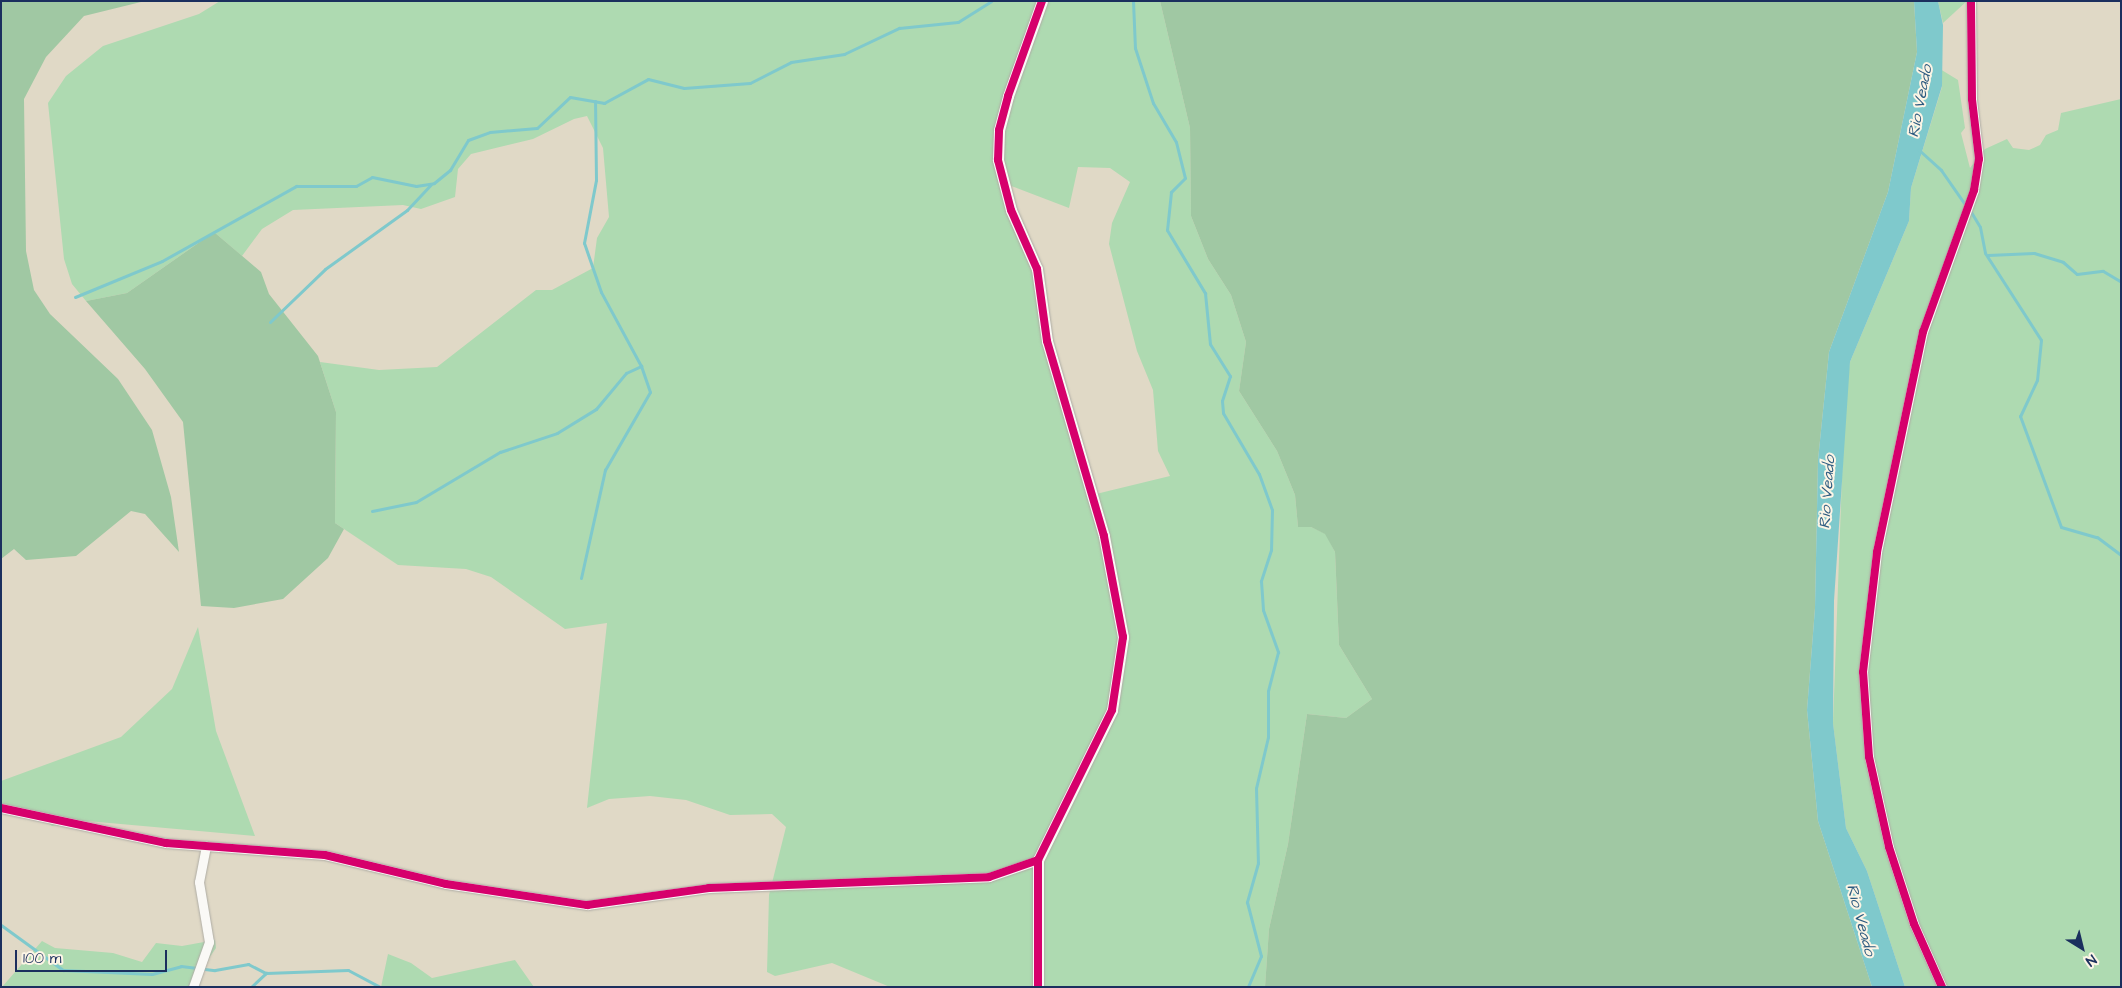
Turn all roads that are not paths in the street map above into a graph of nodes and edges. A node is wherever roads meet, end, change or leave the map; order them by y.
1 (1042, 1) edge
2 (1971, 1) edge
3 (1, 808) edge
4 (206, 846) junction
5 (1038, 860) junction
6 (193, 987) edge
7 (1038, 987) edge
8 (1942, 987) edge

1 - 5 street
2 - 8 street
3 - 4 street
4 - 5 street
4 - 6 street
5 - 7 street

